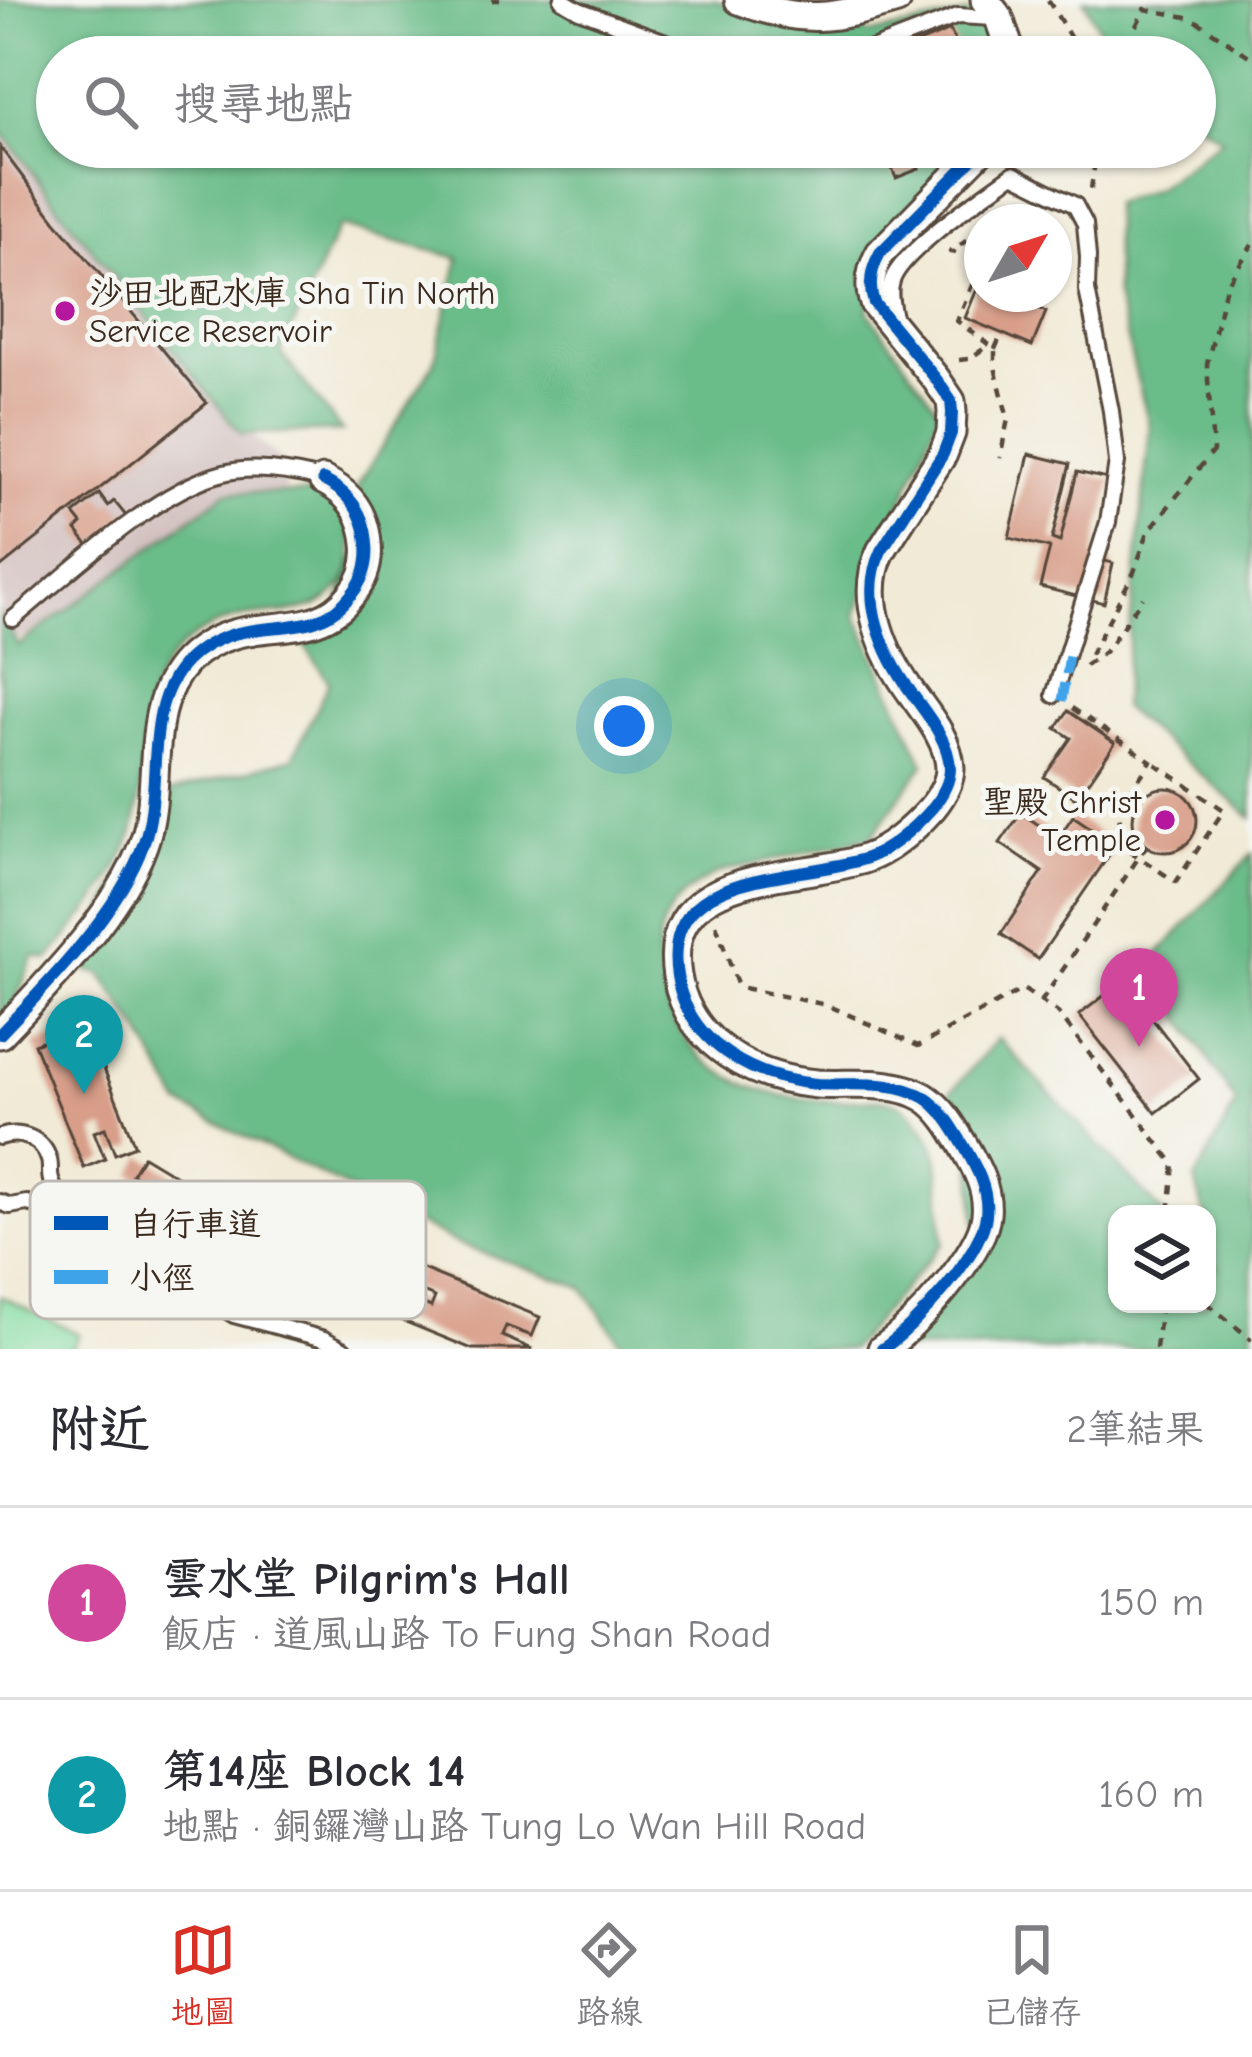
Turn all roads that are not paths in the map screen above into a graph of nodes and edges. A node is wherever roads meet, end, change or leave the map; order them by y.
1 (562, 0) edge
2 (739, 0) edge
3 (897, 0) edge
4 (992, 9) edge
5 (649, 36) edge
6 (906, 36) edge
7 (963, 168) edge
8 (900, 334) junction
9 (323, 480) joint
10 (14, 619) dead end
11 (1058, 698) road end
12 (0, 1034) edge
13 (0, 1137) edge
14 (52, 1181) edge
15 (0, 1202) edge
16 (30, 1204) edge
17 (250, 1319) edge
18 (343, 1349) edge
19 (882, 1349) edge

1 - 5 lane
2 - 3 street
4 - 6 lane
7 - 8 street
8 - 11 lane
8 - 19 street
9 - 10 lane
9 - 12 street
13 - 14 lane
15 - 16 lane
17 - 18 lane

